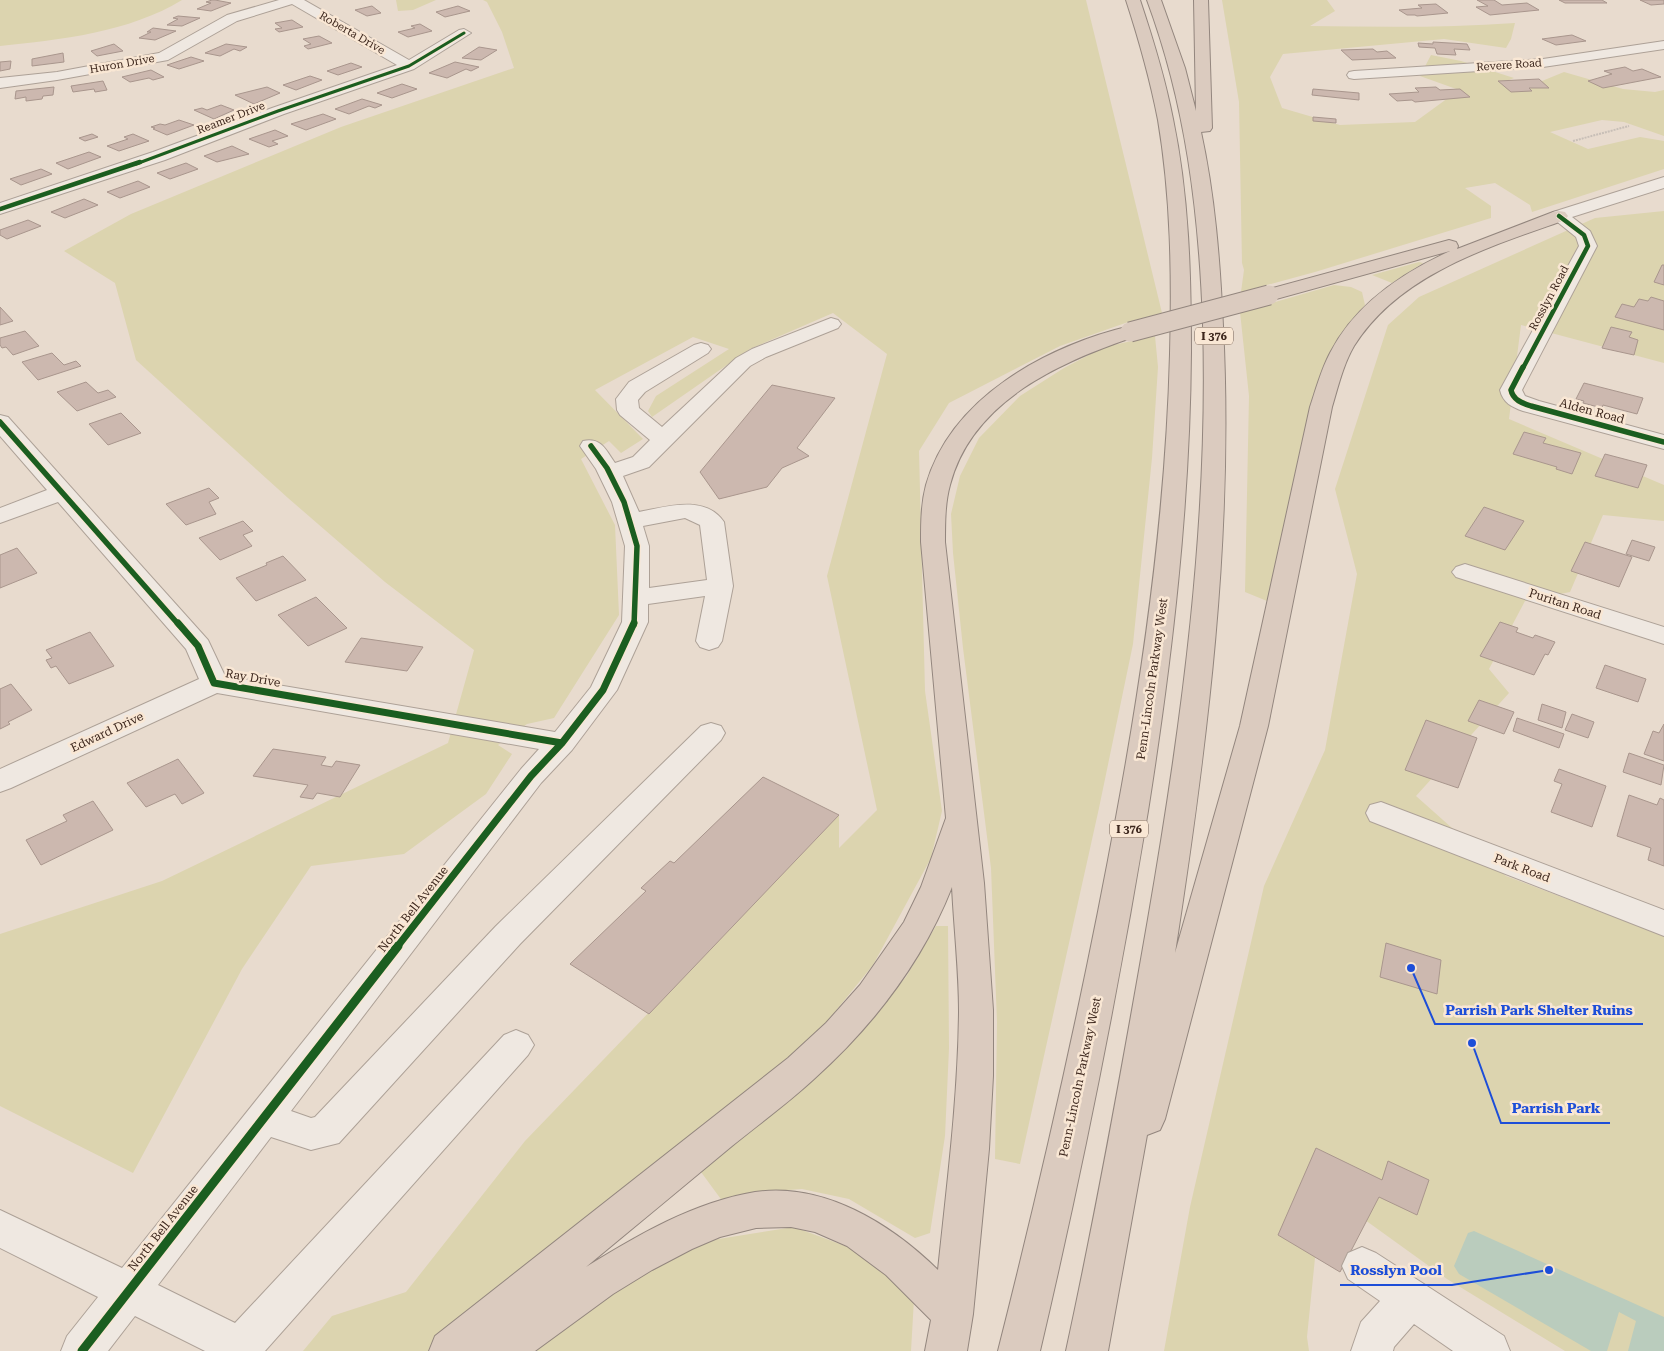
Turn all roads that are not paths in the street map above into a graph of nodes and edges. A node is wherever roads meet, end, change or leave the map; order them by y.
1 (293, 0) edge
2 (1133, 0) edge
3 (1154, 0) edge
4 (1201, 0) edge
5 (464, 34) dead end
6 (1664, 45) edge
7 (409, 66) junction
8 (1354, 75) dead end
9 (0, 82) edge
10 (1664, 182) edge
11 (1203, 192) junction
12 (0, 209) edge
13 (1559, 216) junction
14 (1339, 276) junction
15 (1388, 297) junction
16 (831, 324) dead end
17 (701, 349) dead end
18 (1515, 399) joint
19 (0, 422) edge
20 (663, 439) junction
21 (1664, 442) edge
22 (591, 446) dead end
23 (610, 473) junction
24 (62, 493) junction
25 (0, 516) edge
26 (630, 521) junction
27 (1465, 572) dead end
28 (720, 586) junction
29 (636, 598) junction
30 (1664, 636) edge
31 (709, 641) dead end
32 (214, 683) junction
33 (711, 733) dead end
34 (562, 743) junction
35 (0, 781) edge
36 (1380, 813) dead end
37 (961, 816) junction
38 (1664, 923) edge
39 (516, 1045) dead end
40 (263, 1118) junction
41 (0, 1228) edge
42 (1362, 1266) dead end
43 (127, 1291) junction
44 (1410, 1298) junction
45 (1096, 1306) junction
46 (953, 1314) junction
47 (239, 1349) edge
48 (82, 1351) edge
49 (450, 1351) edge
50 (501, 1351) edge
51 (946, 1351) edge
52 (1019, 1351) edge
53 (1087, 1351) edge
54 (1372, 1351) edge
55 (1488, 1351) edge

1 - 7 street, Roberta Drive
1 - 9 street, Huron Drive
2 - 52 highway, Penn-Lincoln Parkway West / I 376
3 - 11 highway, I 376
4 - 11 highway
5 - 7 street, Reamer Drive
6 - 8 street, Revere Road
7 - 12 street, Reamer Drive
10 - 13 street
11 - 45 highway, I 376
13 - 14 highway
13 - 15 highway
13 - 18 street, Rosslyn Road
14 - 15 highway
14 - 37 highway, bridge
15 - 45 highway
16 - 20 street
17 - 20 street
18 - 21 street, Alden Road
19 - 24 street, Ray Drive
20 - 23 street
22 - 23 street, North Bell Avenue
23 - 26 street, North Bell Avenue
24 - 25 street
24 - 32 street, Ray Drive
26 - 28 street
26 - 29 street, North Bell Avenue
27 - 30 street, Puritan Road
28 - 29 street
28 - 31 street
29 - 34 street, North Bell Avenue
32 - 34 street, Ray Drive
32 - 35 street, Edward Drive
33 - 40 street
34 - 40 street, North Bell Avenue
36 - 38 street, Park Road
37 - 46 highway
37 - 49 highway
39 - 47 street
40 - 43 street, North Bell Avenue
41 - 43 street
42 - 44 street
43 - 47 street
43 - 48 street, North Bell Avenue
44 - 54 street
44 - 55 street
45 - 53 highway, I 376
46 - 50 highway
46 - 51 highway

